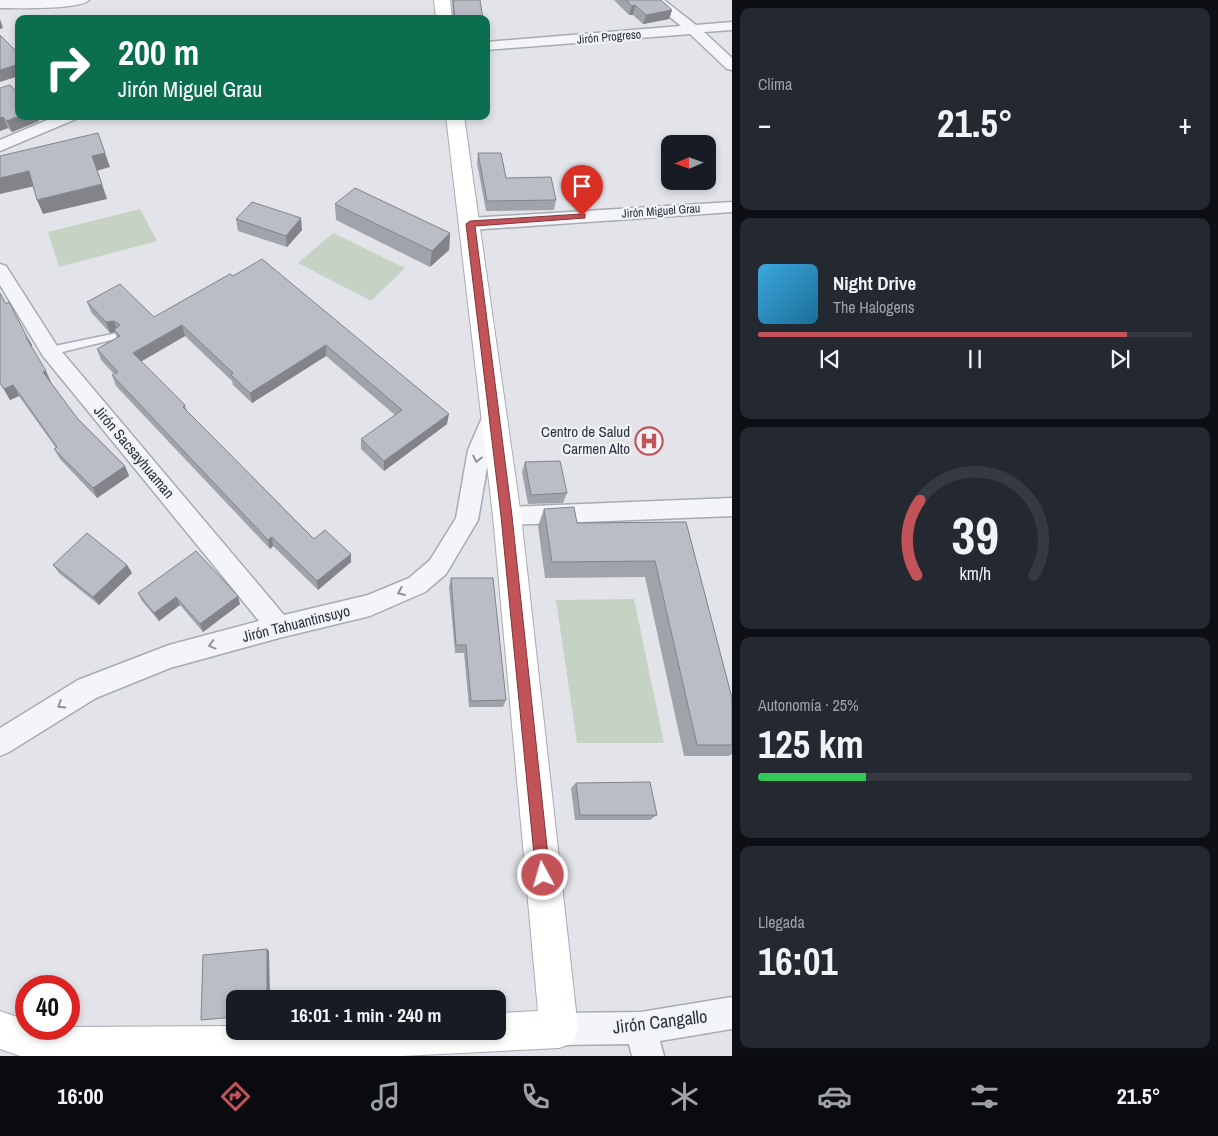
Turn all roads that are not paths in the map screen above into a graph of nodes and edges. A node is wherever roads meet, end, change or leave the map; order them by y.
1 (82, 0) edge
2 (442, 0) edge
3 (656, 0) edge
4 (0, 4) edge
5 (444, 15) edge
6 (732, 26) edge
7 (694, 30) junction
8 (490, 46) edge
9 (732, 66) edge
10 (62, 120) edge
11 (456, 120) edge
12 (0, 146) edge
13 (732, 207) edge
14 (470, 224) junction
15 (0, 270) edge
16 (117, 336) edge
17 (50, 351) junction
18 (494, 413) junction
19 (732, 507) edge
20 (507, 516) junction
21 (279, 627) junction
22 (0, 743) edge
23 (732, 1013) edge
24 (559, 1029) junction
25 (0, 1030) edge
26 (645, 1042) edge

1 - 4 street
2 - 5 street
3 - 7 street
6 - 7 street, Jirón Progreso
7 - 8 street, Jirón Progreso
7 - 9 street
10 - 12 street
11 - 14 street
13 - 14 street, Jirón Miguel Grau
14 - 18 street
15 - 17 street, Jirón Sacsayhuaman
16 - 17 lane
17 - 21 street, Jirón Sacsayhuaman
18 - 20 street
18 -> 21 street, Jirón Tahuantinsuyo
19 - 20 street
20 - 24 street
21 -> 22 street, Jirón Tahuantinsuyo
23 - 26 street, Jirón Cangallo
24 - 25 street
24 - 26 street, Jirón Cangallo

